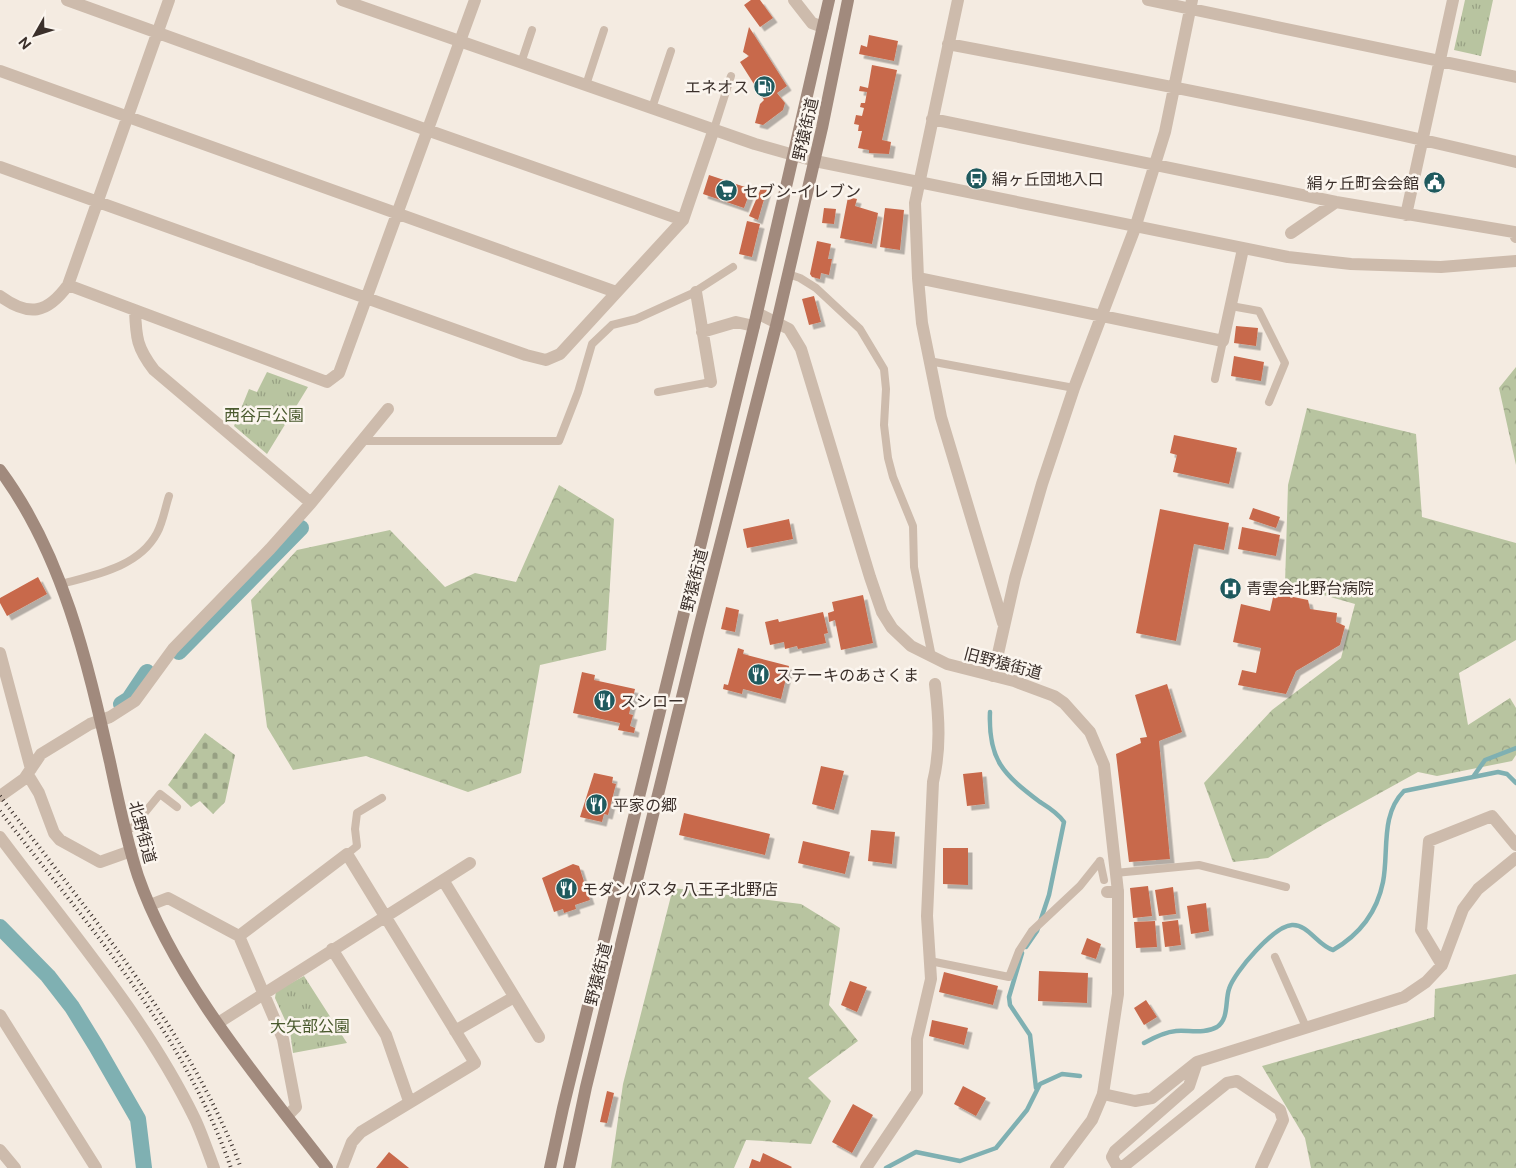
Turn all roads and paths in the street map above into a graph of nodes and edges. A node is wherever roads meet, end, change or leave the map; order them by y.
1 (67, 0) edge
2 (169, 0) edge
3 (342, 0) edge
4 (475, 0) edge
5 (794, 0) edge
6 (829, 0) edge
7 (848, 0) edge
8 (958, 0) edge
9 (1148, 0) edge
10 (1453, 0) edge
11 (1191, 4) edge
12 (823, 27) junction
13 (532, 30) dead end
14 (604, 30) dead end
15 (157, 32) junction
16 (460, 42) junction
17 (948, 44) junction
18 (671, 51) dead end
19 (1440, 60) junction
20 (521, 63) junction
21 (0, 71) edge
22 (731, 76) dead end
23 (1516, 77) edge
24 (586, 85) junction
25 (1175, 87) junction
26 (652, 108) junction
27 (128, 117) junction
28 (932, 119) junction
29 (427, 130) junction
30 (714, 130) junction
31 (1423, 139) junction
32 (794, 156) junction
33 (815, 161) junction
34 (1516, 162) edge
35 (1154, 164) junction
36 (0, 167) edge
37 (918, 183) junction
38 (97, 202) junction
39 (1336, 202) junction
40 (399, 212) junction
41 (1406, 215) junction
42 (683, 220) junction
43 (1135, 228) junction
44 (1291, 233) dead end
45 (1516, 237) edge
46 (1243, 249) junction
47 (1516, 261) edge
48 (733, 267) dead end
49 (788, 274) junction
50 (918, 278) junction
51 (68, 285) junction
52 (616, 292) junction
53 (696, 292) junction
54 (0, 296) edge
55 (366, 300) junction
56 (1231, 306) junction
57 (135, 310) junction
58 (757, 312) junction
59 (1103, 316) junction
60 (776, 322) junction
61 (754, 326) junction
62 (702, 332) junction
63 (1223, 341) junction
64 (929, 361) junction
65 (1214, 379) dead end
66 (712, 382) joint
67 (1074, 388) junction
68 (658, 392) dead end
69 (1269, 402) dead end
70 (388, 409) dead end
71 (362, 441) junction
72 (0, 470) edge
73 (169, 496) dead end
74 (311, 502) junction
75 (61, 584) junction
76 (1004, 626) junction
77 (0, 653) edge
78 (932, 657) junction
79 (994, 676) junction
80 (935, 684) dead end
81 (100, 720) junction
82 (30, 772) junction
83 (0, 796) edge
84 (382, 798) dead end
85 (177, 808) dead end
86 (125, 832) junction
87 (0, 837) edge
88 (1516, 845) edge
89 (130, 851) junction
90 (346, 854) junction
91 (1516, 858) edge
92 (470, 863) dead end
93 (443, 880) junction
94 (1111, 884) junction
95 (1286, 887) dead end
96 (150, 905) junction
97 (385, 916) junction
98 (239, 936) junction
99 (332, 949) junction
100 (1275, 957) dead end
101 (930, 961) junction
102 (1442, 965) junction
103 (265, 992) junction
104 (514, 997) junction
105 (0, 1015) edge
106 (218, 1023) junction
107 (1306, 1027) junction
108 (455, 1031) junction
109 (539, 1038) dead end
110 (1197, 1062) junction
111 (1103, 1094) junction
112 (409, 1101) junction
113 (287, 1116) junction
114 (0, 1150) edge
115 (1116, 1167) edge
116 (15, 1168) edge
117 (96, 1168) edge
118 (214, 1168) edge
119 (327, 1168) edge
120 (342, 1168) edge
121 (550, 1168) edge
122 (569, 1168) edge
123 (866, 1168) edge
124 (1056, 1168) edge
125 (1261, 1168) edge

1 - 15 street
2 - 15 street
3 - 16 street
4 - 16 street
5 - 12 street
6 - 12 main road, 野猿街道
7 - 33 main road, 野猿街道
8 - 17 street
9 - 11 street
10 - 19 street
11 - 19 street
11 - 25 street
12 - 32 main road, 野猿街道
13 - 20 lane
14 - 24 lane
15 - 27 street
15 - 29 street
16 - 20 street
16 - 29 street
17 - 25 street
17 - 28 street
18 - 26 lane
19 - 23 street
19 - 31 street
20 - 24 street
21 - 27 street
22 - 30 lane
24 - 26 street
25 - 31 street
25 - 35 street
26 - 30 street
27 - 38 street
27 - 40 street
28 - 35 street
28 - 37 street
29 - 40 street
29 - 42 street
30 - 32 street
30 - 42 street
31 - 34 street
31 - 41 street
32 - 33 street
32 - 58 main road, 野猿街道
33 - 37 street
33 - 49 main road, 野猿街道
35 - 39 street
35 - 43 street
36 - 38 street
37 - 43 street
37 - 50 street
38 - 51 street
38 - 55 street
39 - 41 street
39 - 44 street
40 - 52 street
40 - 55 street
41 - 45 street
42 - 52 street
43 - 46 street
43 - 59 street
46 - 47 street
46 - 56 street
48 - 53 lane
49 - 60 main road, 野猿街道
49 - 78 lane
50 - 59 street
50 - 64 street
51 - 54 street
51 - 57 street
52 - 55 street
53 - 62 street
53 - 71 lane
55 - 57 street
56 - 63 street
56 - 69 lane
57 - 74 street
58 - 60 street, 旧野猿街道
58 - 61 main road, 野猿街道
59 - 63 street
59 - 67 street
60 - 78 street, 旧野猿街道
60 - 122 main road, 野猿街道
61 - 62 street
61 - 121 main road, 野猿街道
62 - 66 street
63 - 65 lane
64 - 67 lane
64 - 76 street
66 - 68 lane
67 - 76 street
70 - 71 street
71 - 74 street
72 - 75 main road, 北野街道
73 - 75 lane
74 - 81 street
75 - 81 main road, 北野街道
76 - 79 street
77 - 82 street
78 - 79 street, 旧野猿街道
79 - 94 street, 旧野猿街道
80 - 101 street
81 - 82 street
81 - 86 main road, 北野街道
82 - 83 street
82 - 89 street
84 - 90 lane
85 - 86 lane
86 - 89 main road, 北野街道
87 - 118 street
88 - 102 street
89 - 96 main road, 北野街道
90 - 97 street
90 - 98 street
91 - 102 street
92 - 93 street
93 - 97 street
93 - 104 street
94 - 95 lane
94 - 101 lane
94 - 111 street, 旧野猿街道
96 - 98 street
96 - 106 main road, 北野街道
97 - 99 street
97 - 108 street
98 - 103 street
99 - 103 street
99 - 112 street
100 - 107 lane
101 - 123 street
102 - 107 street
103 - 106 street
103 - 113 street
104 - 108 street
104 - 109 street
105 - 117 street
106 - 113 main road, 北野街道
107 - 110 street
108 - 112 street
110 - 111 street
110 - 115 street
111 - 124 street, 旧野猿街道
112 - 120 street
113 - 119 main road, 北野街道
114 - 116 street
115 - 125 street

